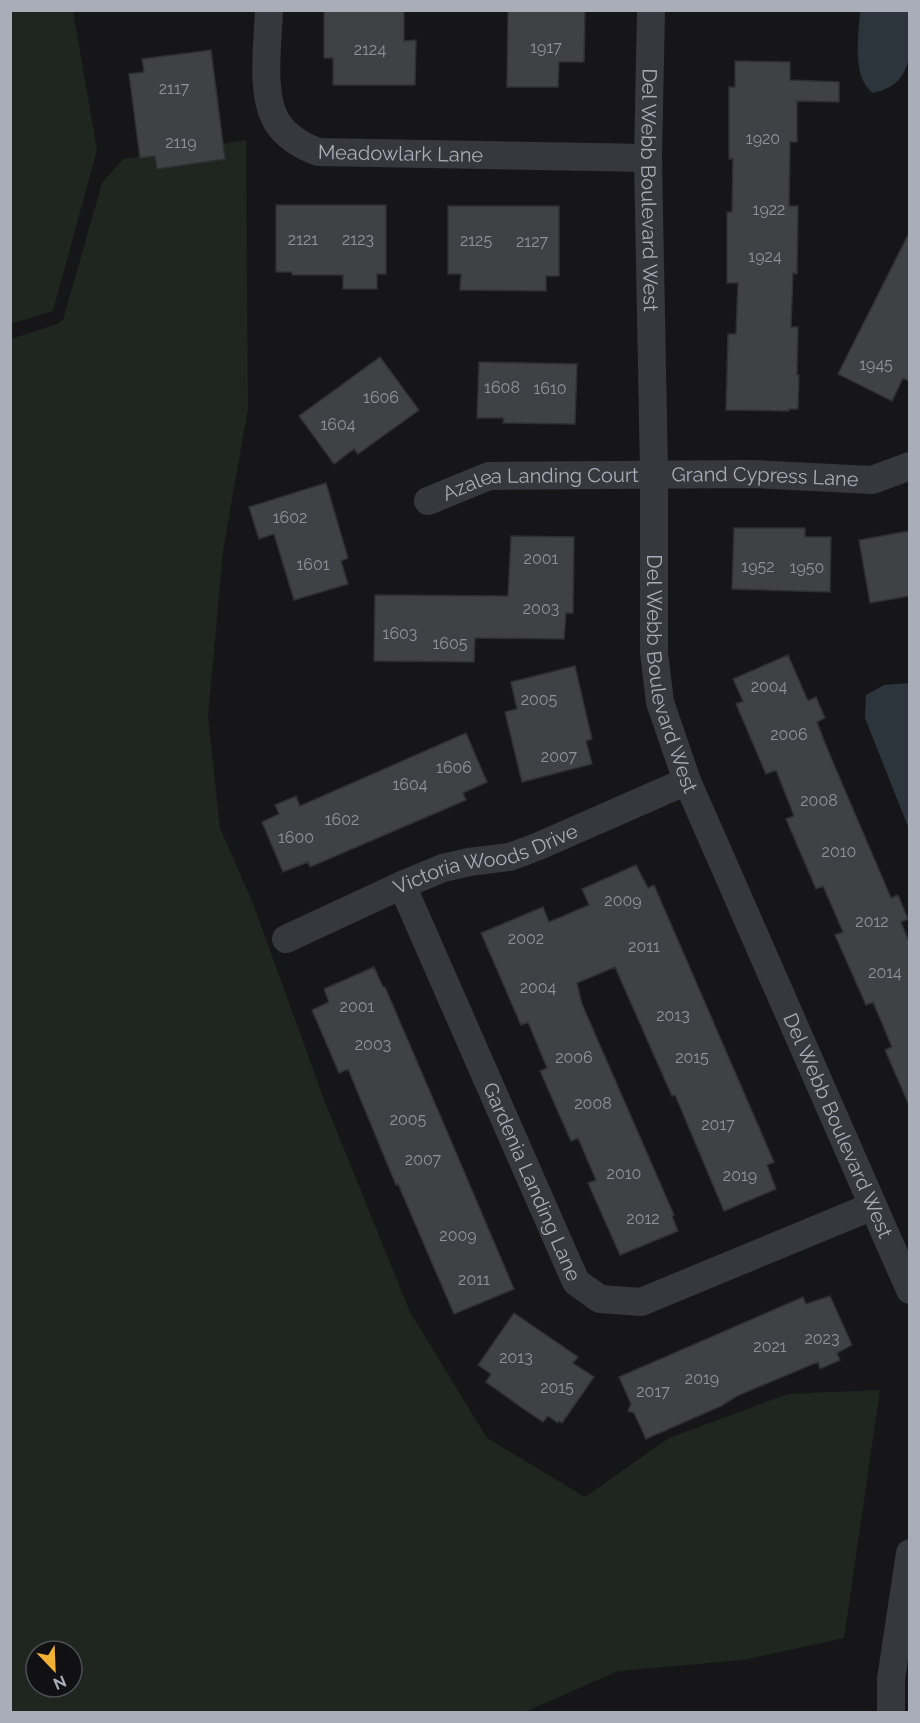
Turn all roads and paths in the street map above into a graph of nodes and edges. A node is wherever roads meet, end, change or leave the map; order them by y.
1 (269, 10) edge
2 (651, 10) edge
3 (648, 158) junction
4 (909, 466) edge
5 (654, 473) junction
6 (428, 501) dead end
7 (687, 781) junction
8 (402, 885) junction
9 (286, 939) dead end
10 (873, 1206) junction
11 (909, 1290) edge
12 (909, 1553) edge
13 (891, 1713) edge

1 - 3 street, Meadowlark Lane
2 - 3 street, Del Webb Boulevard West
3 - 5 street, Del Webb Boulevard West
4 - 5 street, Grand Cypress Lane
5 - 6 street, Azalea Landing Court
5 - 7 street, Del Webb Boulevard West
7 - 8 street, Victoria Woods Drive
7 - 10 street, Del Webb Boulevard West
8 - 9 street, Victoria Woods Drive
8 - 10 street, Gardenia Landing Lane
10 - 11 street, Del Webb Boulevard West
12 - 13 street

